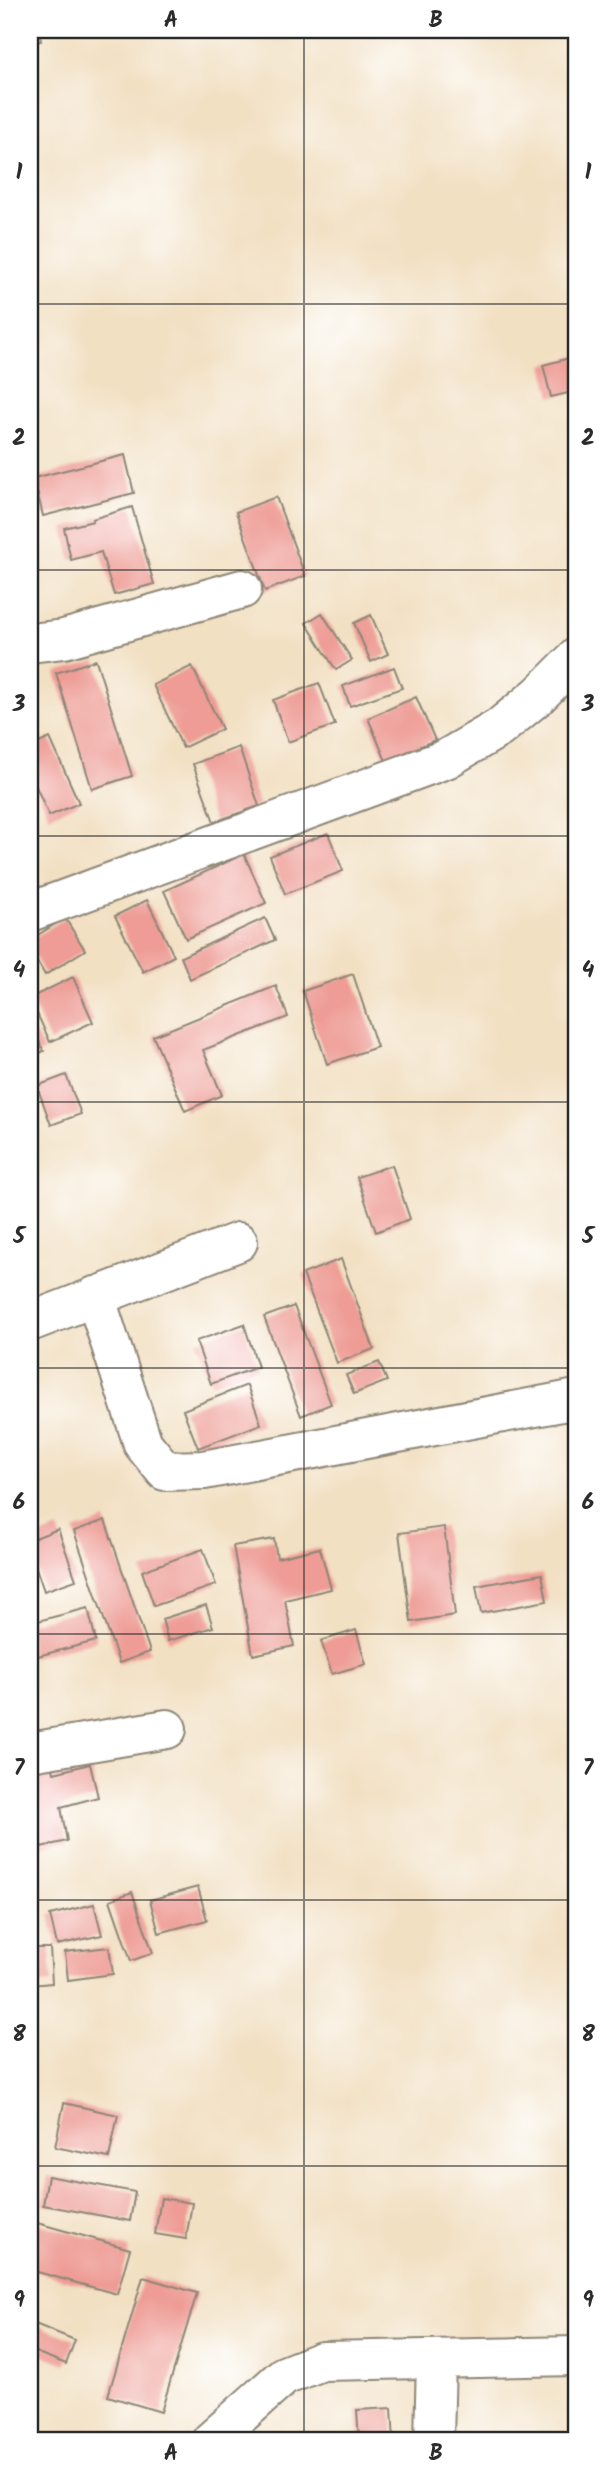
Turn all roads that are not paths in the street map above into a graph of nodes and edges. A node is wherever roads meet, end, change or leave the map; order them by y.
1 (242, 589) dead end
2 (30, 643) edge
3 (577, 657) edge
4 (30, 912) edge
5 (238, 1242) dead end
6 (95, 1296) junction
7 (30, 1322) edge
8 (577, 1399) edge
9 (167, 1729) dead end
10 (30, 1752) edge
11 (577, 2356) edge
12 (436, 2359) junction
13 (211, 2441) edge
14 (434, 2441) edge

1 - 2 street
3 - 4 street
5 - 6 street
6 - 7 street
6 - 8 street
9 - 10 street
11 - 12 street
12 - 13 street
12 - 14 street

